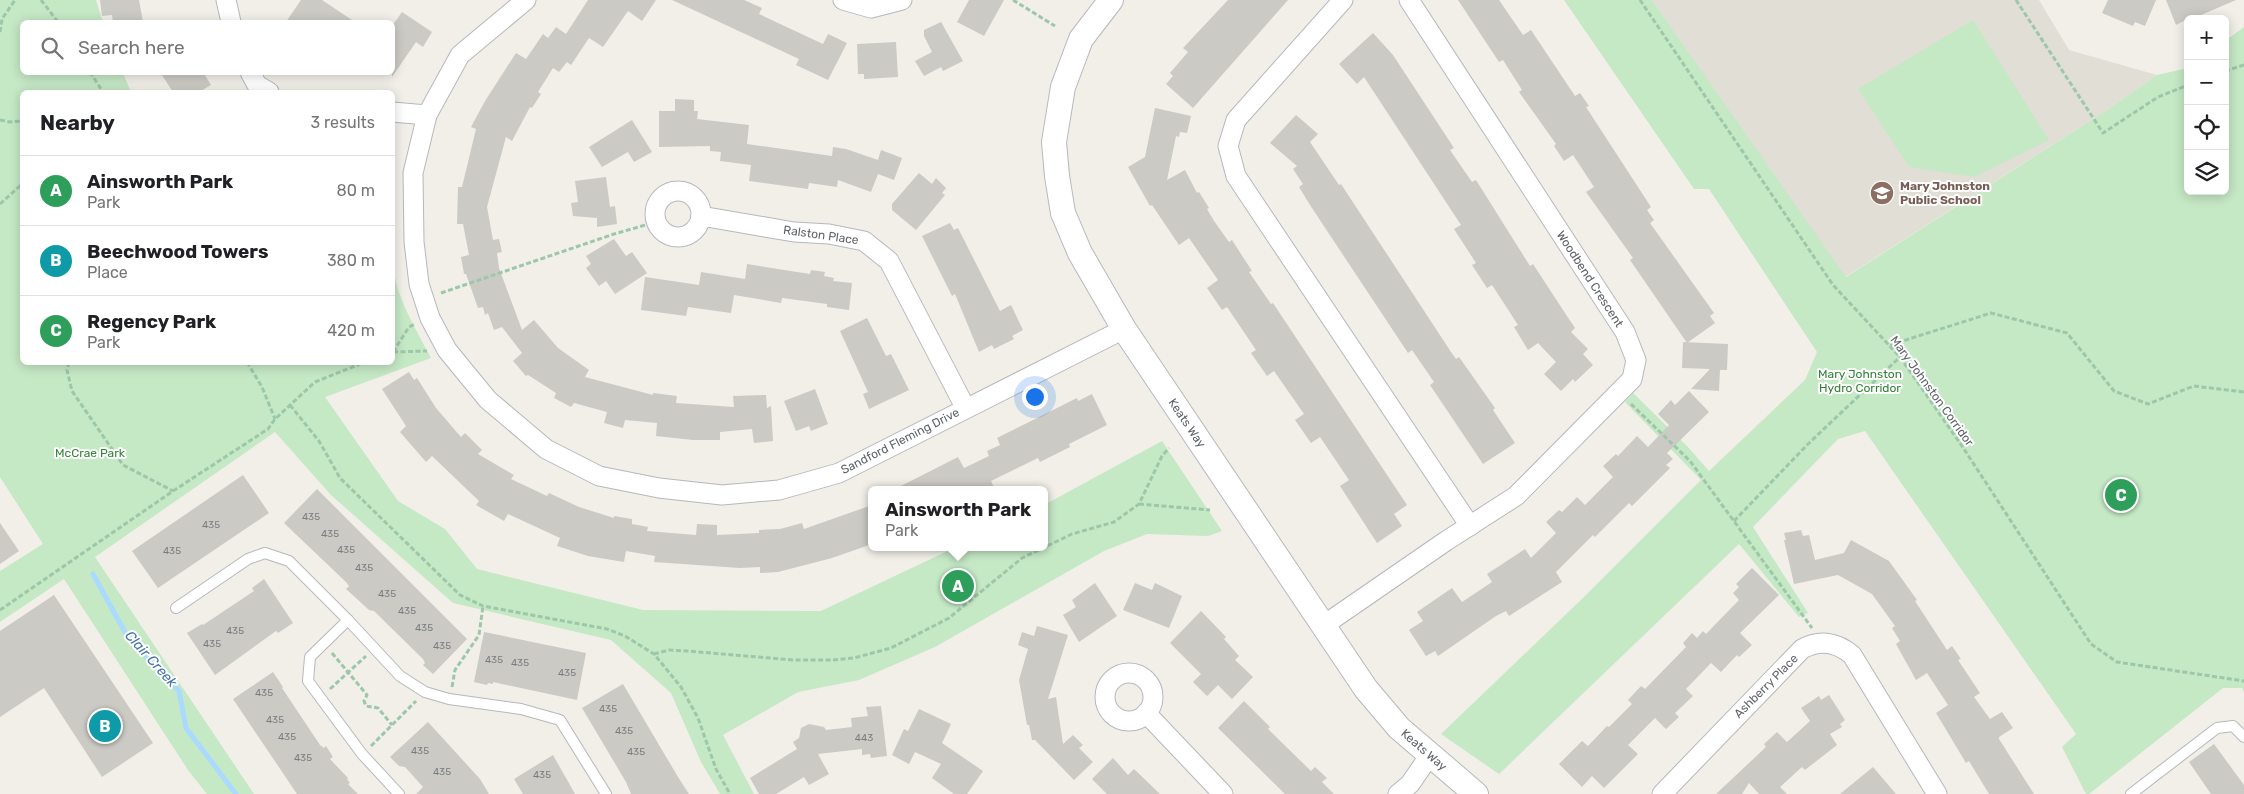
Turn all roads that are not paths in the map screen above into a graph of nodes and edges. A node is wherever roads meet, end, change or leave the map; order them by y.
1 (226, 0) edge
2 (526, 0) edge
3 (843, 0) edge
4 (902, 0) edge
5 (1111, 0) edge
6 (1343, 0) edge
7 (1409, 0) edge
8 (231, 20) edge
9 (252, 75) edge
10 (266, 90) edge
11 (395, 112) edge
12 (427, 115) junction
13 (702, 216) junction
14 (1124, 329) junction
15 (965, 408) junction
16 (1470, 526) junction
17 (176, 608) dead end
18 (348, 620) junction
19 (1324, 625) junction
20 (1146, 713) dead end
21 (2244, 737) edge
22 (1430, 755) junction
23 (399, 794) edge
24 (606, 794) edge
25 (1223, 794) edge
26 (1398, 794) edge
27 (1476, 794) edge
28 (1662, 794) edge
29 (1937, 794) edge
30 (2131, 794) edge

1 - 8 street
2 - 12 street, Sandford Fleming Drive
3 - 4 street
5 - 14 street, Keats Way
6 - 16 street
7 - 16 street, Woodbend Crescent
9 - 10 street
11 - 12 street
12 - 15 street, Sandford Fleming Drive
13 - 13 street
13 - 15 street, Ralston Place
14 - 15 street, Sandford Fleming Drive
14 - 19 street, Keats Way
16 - 19 street, Woodbend Crescent
17 - 18 lane
18 - 23 lane
18 - 24 lane
19 - 22 street, Keats Way
20 - 25 street
21 - 30 lane
22 - 26 street
22 - 27 street, Keats Way
28 - 29 street, Ashberry Place

